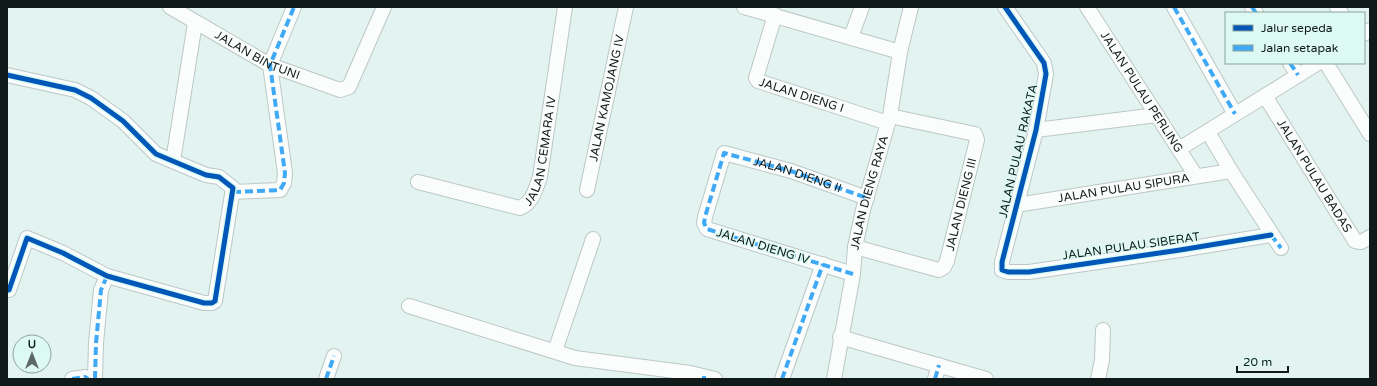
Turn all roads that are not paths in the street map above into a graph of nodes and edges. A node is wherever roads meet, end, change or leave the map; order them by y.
1 (170, 7) edge
2 (294, 7) edge
3 (384, 7) edge
4 (565, 7) edge
5 (626, 7) edge
6 (744, 7) edge
7 (862, 7) edge
8 (911, 7) edge
9 (1005, 7) edge
10 (1087, 7) edge
11 (1174, 7) edge
12 (775, 15) junction
13 (196, 23) junction
14 (851, 37) junction
15 (900, 52) junction
16 (1291, 64) edge
17 (1316, 64) edge
18 (1327, 64) edge
19 (270, 65) junction
20 (7, 75) edge
21 (1298, 75) junction
22 (1265, 96) junction
23 (1235, 114) junction
24 (1156, 115) junction
25 (889, 119) junction
26 (1036, 130) junction
27 (1208, 132) junction
28 (1370, 134) edge
29 (1179, 149) junction
30 (728, 153) joint
31 (173, 161) junction
32 (1230, 171) junction
33 (1196, 176) junction
34 (418, 182) dead end
35 (229, 186) junction
36 (587, 190) dead end
37 (867, 198) junction
38 (1016, 205) junction
39 (1271, 234) junction
40 (1370, 237) edge
41 (593, 239) dead end
42 (855, 247) junction
43 (1281, 248) dead end
44 (1002, 262) joint
45 (823, 264) junction
46 (853, 274) junction
47 (107, 276) junction
48 (7, 290) edge
49 (409, 306) dead end
50 (1103, 330) dead end
51 (840, 337) junction
52 (555, 351) junction
53 (334, 356) dead end
54 (937, 372) edge
55 (708, 378) edge
56 (72, 379) edge
57 (88, 379) edge
58 (95, 379) edge
59 (326, 379) edge
60 (782, 379) edge
61 (834, 379) edge
62 (986, 379) edge
63 (1098, 379) edge

1 - 13 street, JALAN BINTUNI
2 - 19 street
3 - 19 street, JALAN BINTUNI
4 - 34 street, JALAN CEMARA IV
5 - 36 street, JALAN KAMOJANG IV
6 - 12 street
7 - 14 street
8 - 15 street, JALAN DIENG RAYA
9 - 26 street, JALAN PULAU RAKATA
10 - 24 street, JALAN PULAU PERLING
11 - 23 street
12 - 14 street
12 - 25 street, JALAN DIENG I
13 - 19 street, JALAN BINTUNI
13 - 31 street
14 - 15 street
15 - 25 street, JALAN DIENG RAYA
16 - 21 street
17 - 21 street
18 - 28 street
19 - 35 street
20 - 31 street
21 - 22 street
22 - 23 street
22 - 40 street, JALAN PULAU BADAS
23 - 27 street
24 - 26 street
24 - 29 street, JALAN PULAU PERLING
25 - 37 street, JALAN DIENG RAYA
25 - 42 street, JALAN DIENG III
26 - 38 street, JALAN PULAU RAKATA
27 - 29 street
27 - 32 street
29 - 33 street, JALAN PULAU PERLING
30 - 37 street, JALAN DIENG II
30 - 45 street, JALAN DIENG IV
31 - 35 street
32 - 33 street, JALAN PULAU SIPURA
32 - 39 street
33 - 38 street, JALAN PULAU SIPURA
35 - 47 street
37 - 42 street, JALAN DIENG RAYA
38 - 44 street, JALAN PULAU RAKATA
39 - 43 street
39 - 44 street, JALAN PULAU SIBERAT
41 - 52 street
42 - 46 street, JALAN DIENG RAYA
45 - 46 street, JALAN DIENG IV
45 - 60 street
46 - 51 street, JALAN DIENG RAYA
47 - 48 street
47 - 58 street
49 - 52 street
50 - 63 street
51 - 54 street
51 - 61 street, JALAN DIENG RAYA
52 - 55 street
53 - 59 street
54 - 62 street
56 - 57 street

